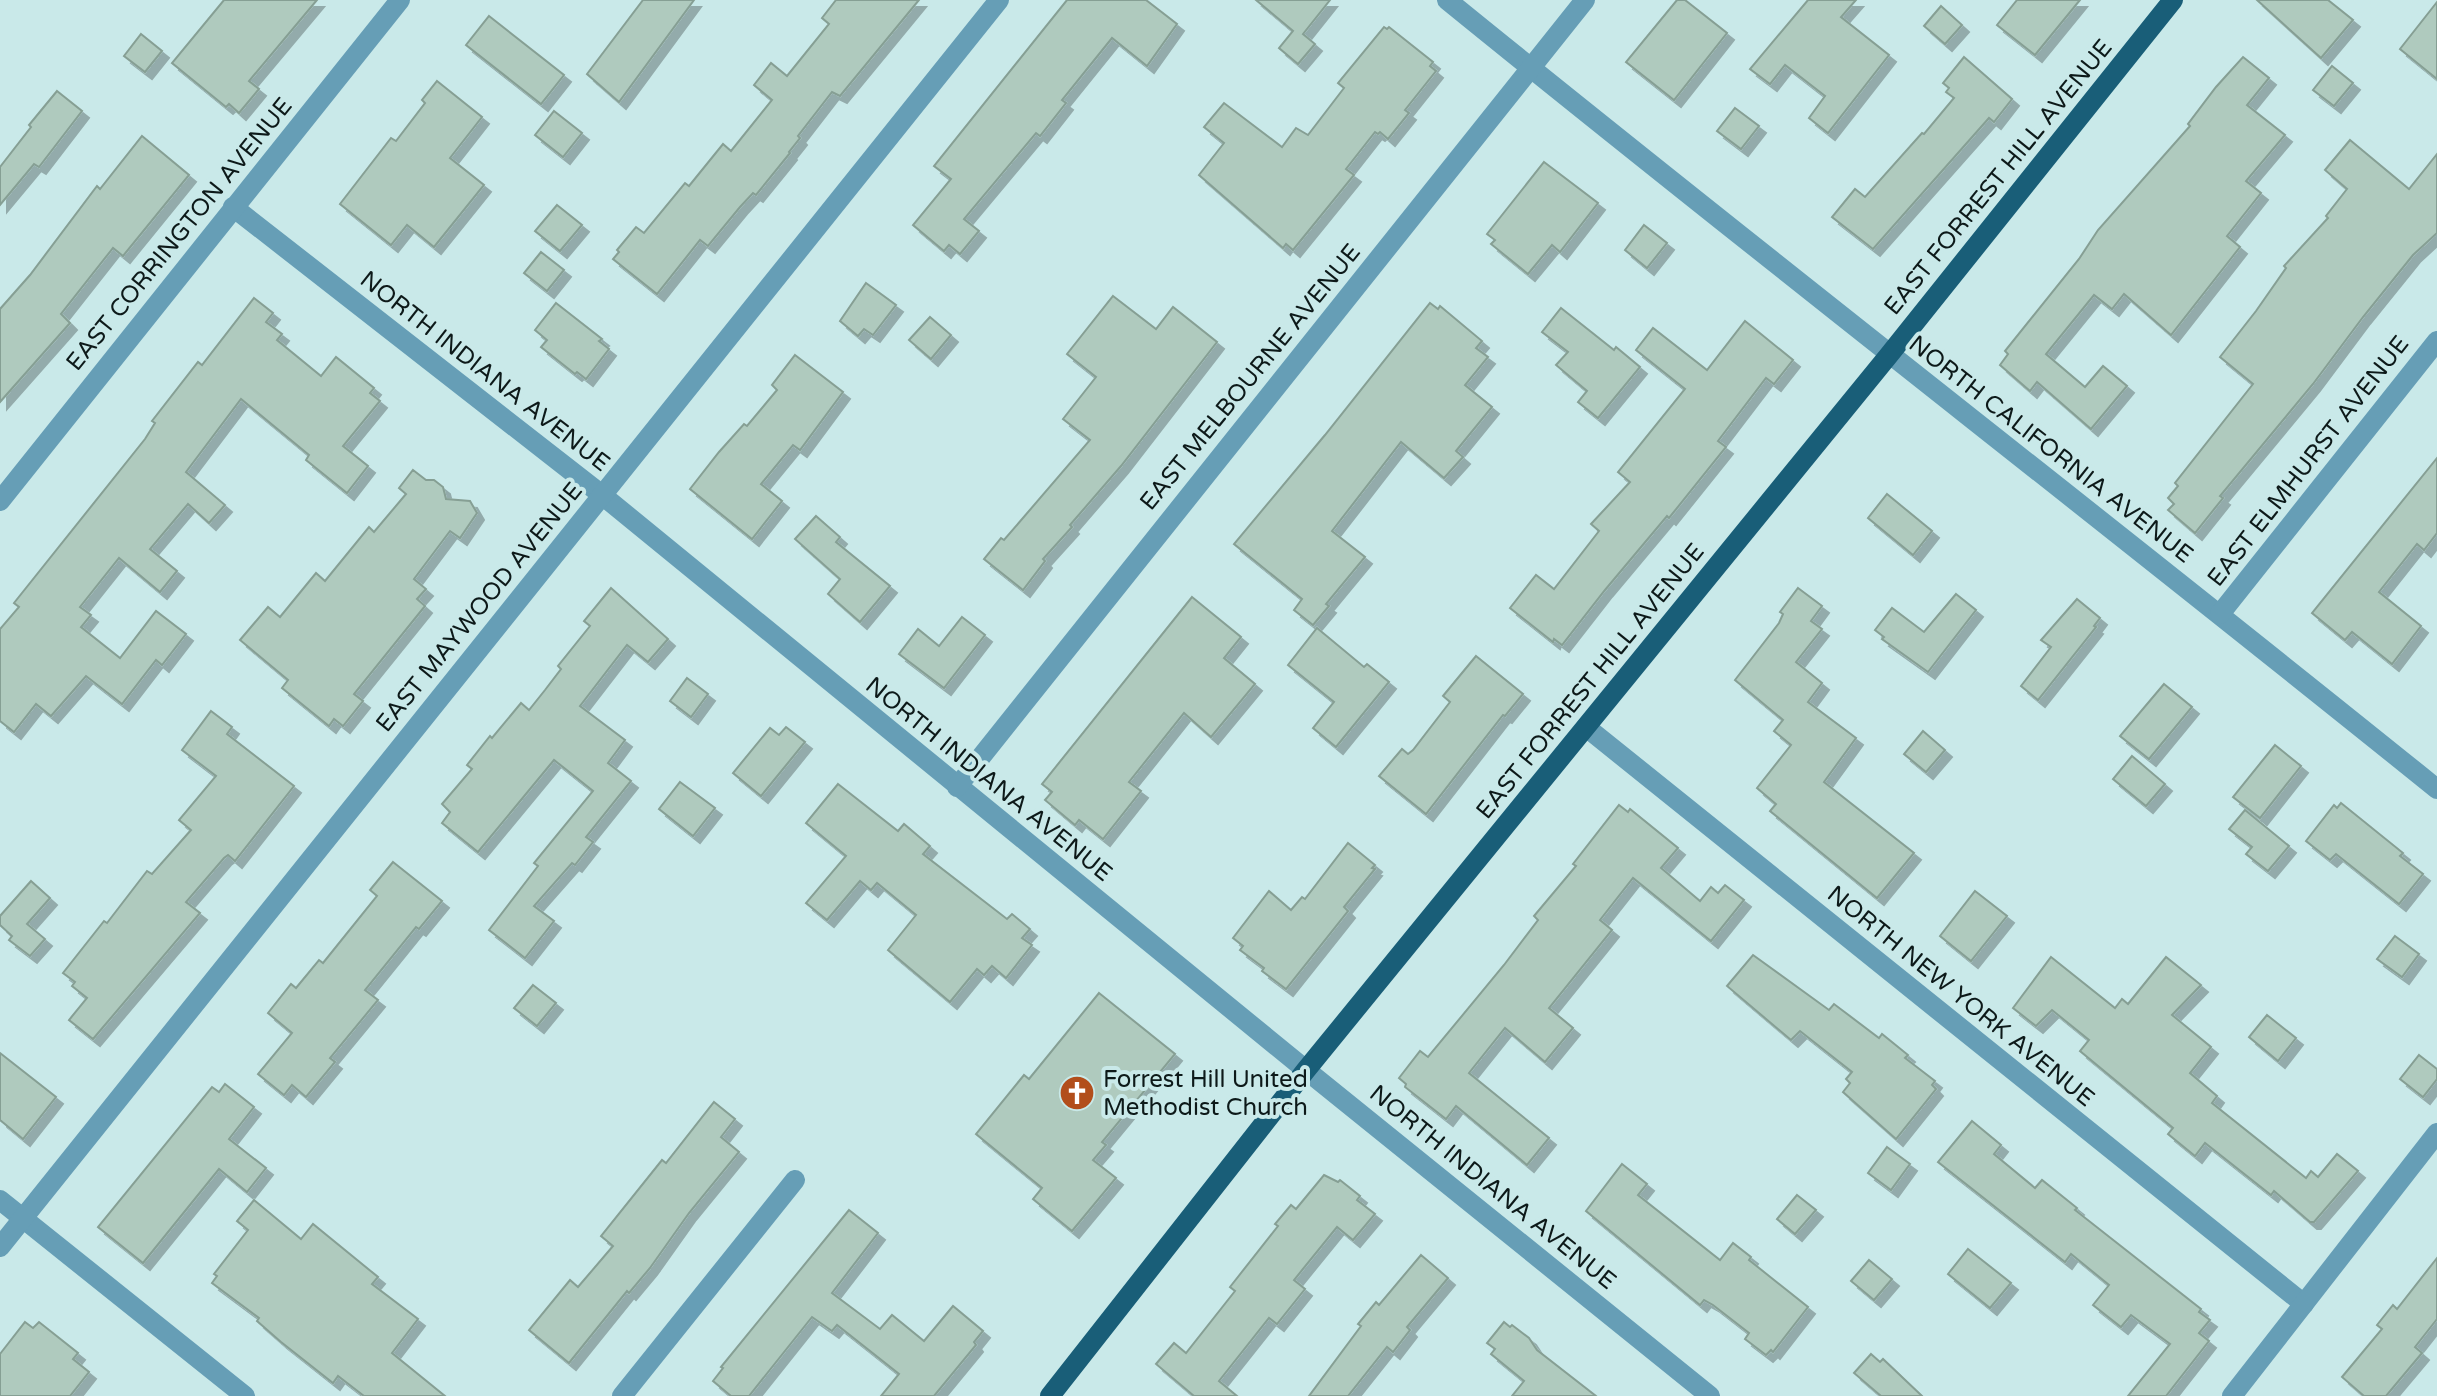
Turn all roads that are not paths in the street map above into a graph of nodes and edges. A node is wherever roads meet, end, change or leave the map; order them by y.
1 (400, 0) edge
2 (999, 0) edge
3 (1447, 0) edge
4 (1585, 0) edge
5 (2173, 0) edge
6 (1530, 68) junction
7 (233, 207) junction
8 (2437, 341) edge
9 (1889, 355) junction
10 (602, 495) junction
11 (0, 501) edge
12 (2220, 614) junction
13 (1586, 727) junction
14 (957, 787) junction
15 (2437, 789) edge
16 (1306, 1070) junction
17 (2437, 1133) edge
18 (795, 1180) dead end
19 (0, 1200) edge
20 (23, 1218) junction
21 (0, 1247) edge
22 (2304, 1304) junction
23 (245, 1396) edge
24 (622, 1396) edge
25 (1050, 1396) edge
26 (1710, 1396) edge
27 (2232, 1396) edge

1 - 7 street, EAST CORRINGTON AVENUE
2 - 10 street, EAST MAYWOOD AVENUE
3 - 6 street, NORTH CALIFORNIA AVENUE
4 - 6 street, EAST MELBOURNE AVENUE
5 - 9 main road, EAST FORREST HILL AVENUE
6 - 9 street, NORTH CALIFORNIA AVENUE
6 - 14 street, EAST MELBOURNE AVENUE
7 - 10 street, NORTH INDIANA AVENUE
7 - 11 street, EAST CORRINGTON AVENUE
8 - 12 street, EAST ELMHURST AVENUE
9 - 12 street, NORTH CALIFORNIA AVENUE
9 - 13 main road, EAST FORREST HILL AVENUE
10 - 14 street, NORTH INDIANA AVENUE
10 - 20 street, EAST MAYWOOD AVENUE
12 - 15 street, NORTH CALIFORNIA AVENUE
13 - 16 main road, EAST FORREST HILL AVENUE
13 - 22 street, NORTH NEW YORK AVENUE
14 - 16 street, NORTH INDIANA AVENUE
16 - 25 main road, EAST FORREST HILL AVENUE
16 - 26 street, NORTH INDIANA AVENUE
17 - 22 street
18 - 24 street
19 - 20 street
20 - 21 street, EAST MAYWOOD AVENUE
20 - 23 street
22 - 27 street

